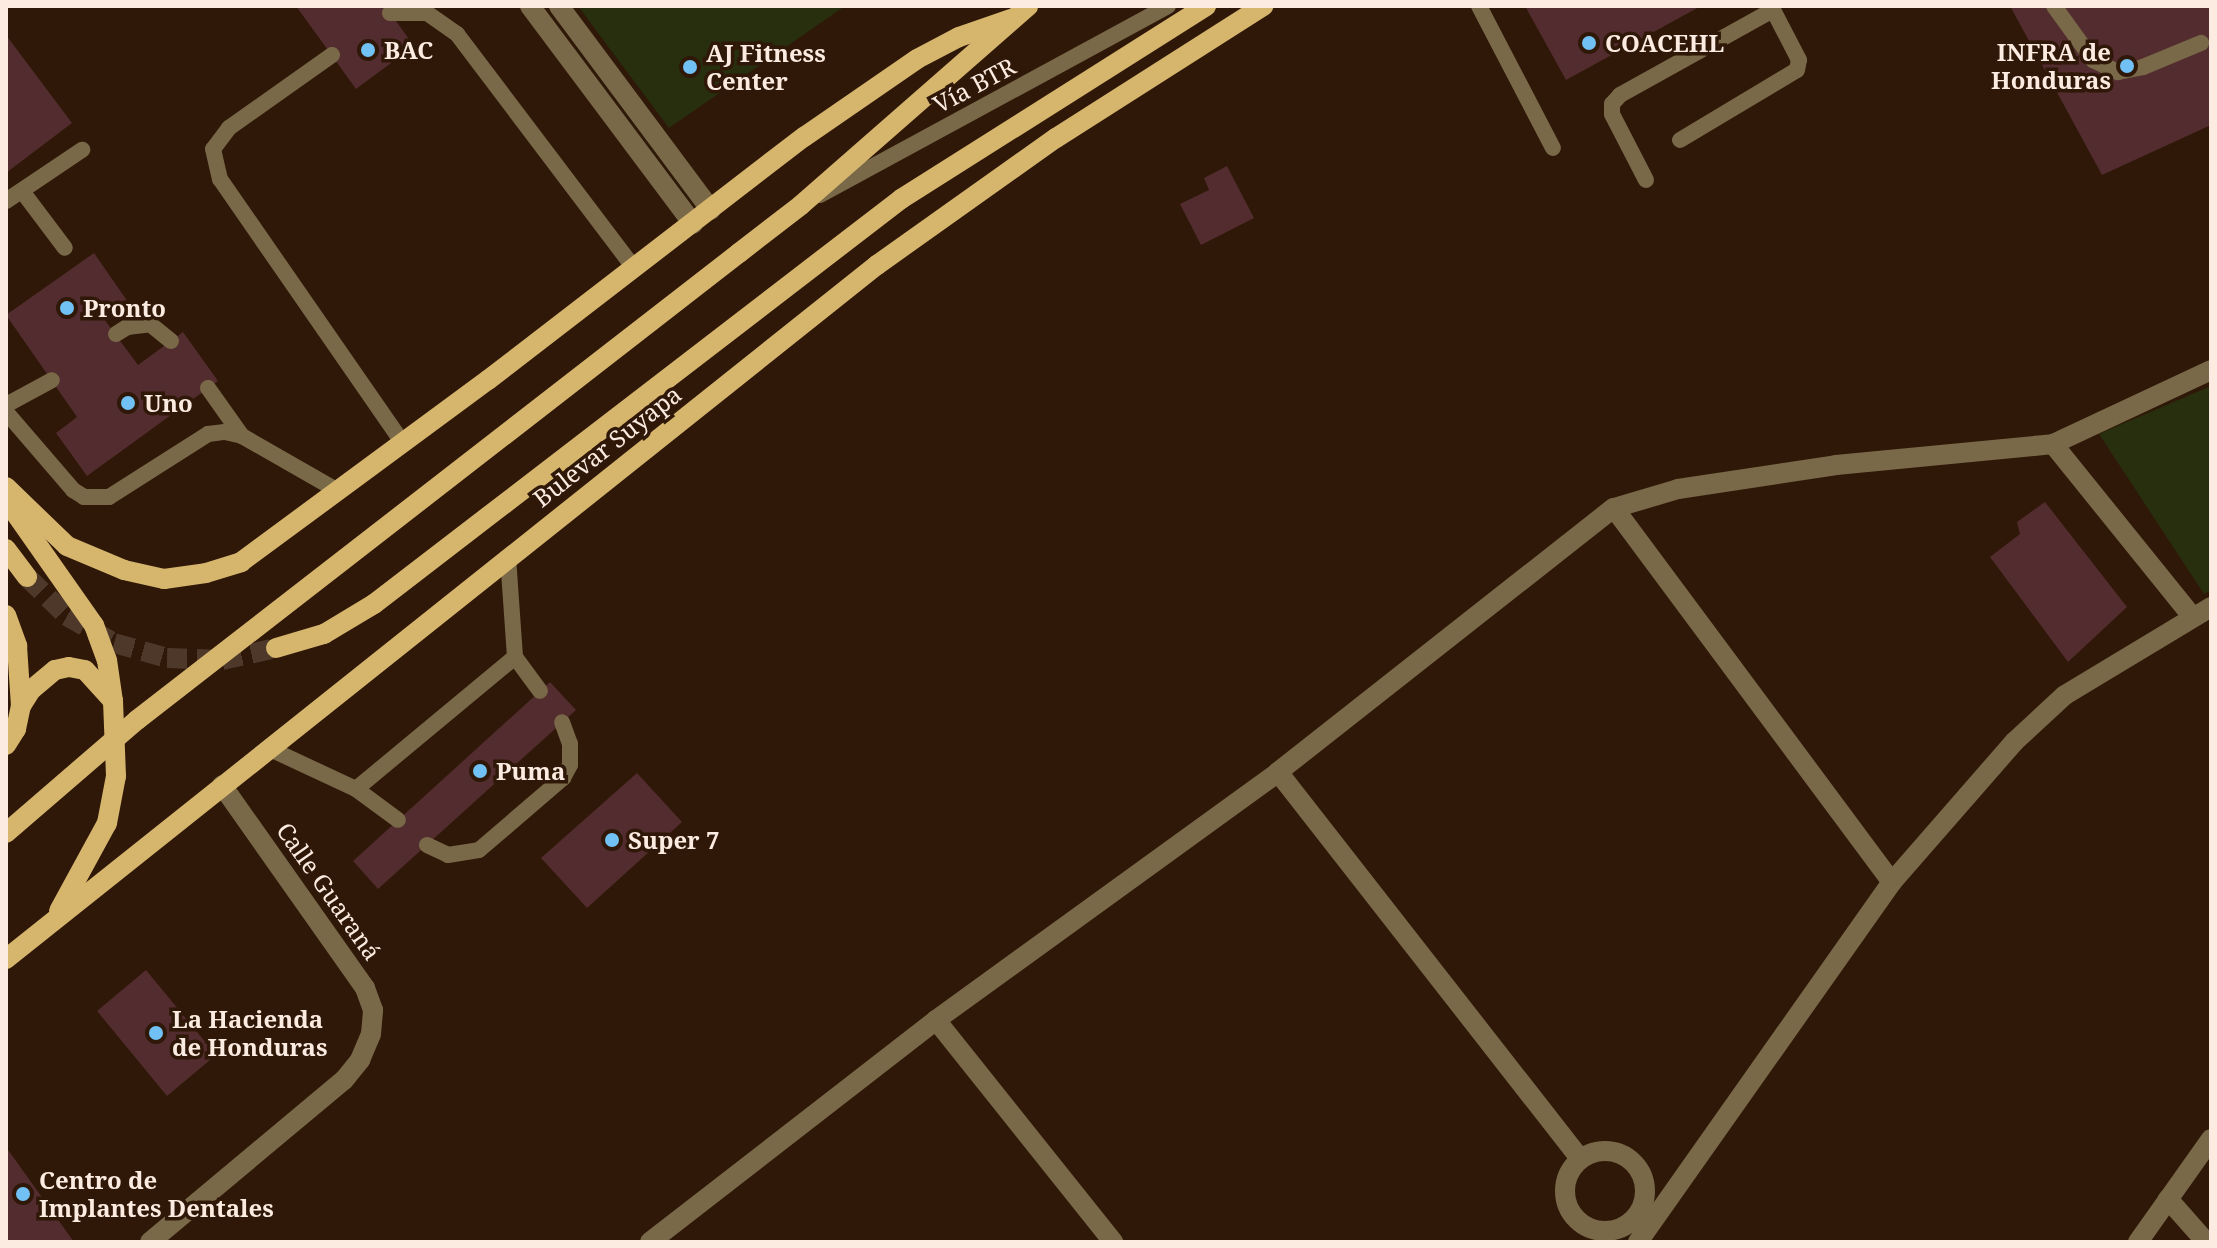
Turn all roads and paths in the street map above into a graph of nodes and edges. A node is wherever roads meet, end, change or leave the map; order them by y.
1 (530, 6) edge
2 (559, 6) edge
3 (1028, 6) edge
4 (1168, 6) edge
5 (1206, 6) edge
6 (1263, 6) edge
7 (1479, 6) edge
8 (2054, 6) edge
9 (1772, 8) edge
10 (390, 13) dead end
11 (1011, 19) junction
12 (2201, 43) dead end
13 (332, 55) dead end
14 (1680, 140) dead end
15 (1553, 148) dead end
16 (82, 150) dead end
17 (1646, 180) dead end
18 (22, 191) junction
19 (6, 201) edge
20 (801, 205) junction
21 (711, 210) junction
22 (693, 224) junction
23 (65, 248) dead end
24 (634, 268) junction
25 (116, 334) dead end
26 (171, 341) dead end
27 (2211, 370) edge
28 (52, 380) dead end
29 (208, 388) dead end
30 (6, 405) edge
31 (6, 412) edge
32 (242, 436) junction
33 (403, 443) junction
34 (2053, 444) junction
35 (6, 487) edge
36 (338, 491) junction
37 (6, 500) edge
38 (1614, 508) junction
39 (6, 549) edge
40 (508, 558) junction
41 (27, 577) tunnel mouth
42 (2202, 612) edge
43 (6, 615) edge
44 (276, 648) tunnel mouth
45 (515, 657) junction
46 (540, 691) dead end
47 (113, 701) junction
48 (21, 706) junction
49 (562, 722) dead end
50 (6, 745) edge
51 (268, 748) junction
52 (1278, 772) junction
53 (222, 785) junction
54 (356, 789) junction
55 (398, 820) dead end
56 (6, 833) edge
57 (427, 845) dead end
58 (1892, 882) junction
59 (53, 922) junction
60 (6, 959) edge
61 (936, 1020) junction
62 (2211, 1139) edge
63 (1580, 1159) junction
64 (2168, 1199) junction
65 (1641, 1229) edge
66 (156, 1240) edge
67 (650, 1242) edge
68 (1113, 1242) edge
69 (2138, 1242) edge
70 (2206, 1242) edge

1 - 22 street
2 - 21 street
3 - 11 main road
4 - 20 lane, Vía BTR
5 - 44 main road
6 - 40 main road, Bulevar Suyapa
7 - 15 lane
8 - 12 lane
9 - 14 lane
9 - 17 lane
10 - 24 lane
11 - 20 main road
11 - 21 main road
13 - 33 lane
16 - 18 lane
18 - 19 lane
18 - 23 lane
20 - 56 main road, bridge
21 - 22 main road
22 - 24 main road
24 - 33 main road
25 - 26 lane
27 - 34 street
28 - 30 lane
29 - 32 lane
31 - 32 lane
32 - 36 lane
33 - 36 main road
34 - 38 street
34 - 42 street
35 - 36 main road
37 - 47 main road
38 - 52 street
38 - 58 street
39 - 41 main road
40 - 45 lane
40 - 51 main road, Bulevar Suyapa
42 - 58 street
43 - 48 main road
45 - 46 lane
45 - 54 lane
47 - 48 main road
47 - 59 main road
48 - 50 main road
49 - 57 lane
51 - 53 main road, Bulevar Suyapa
51 - 54 lane
52 - 61 street
52 - 63 street
53 - 59 main road, Bulevar Suyapa
53 - 66 street, Calle Guaraná
54 - 55 lane
58 - 65 street
59 - 60 main road, Bulevar Suyapa
61 - 67 street
61 - 68 street
62 - 64 street
63 - 65 street
63 - 65 street
64 - 69 street
64 - 70 street

